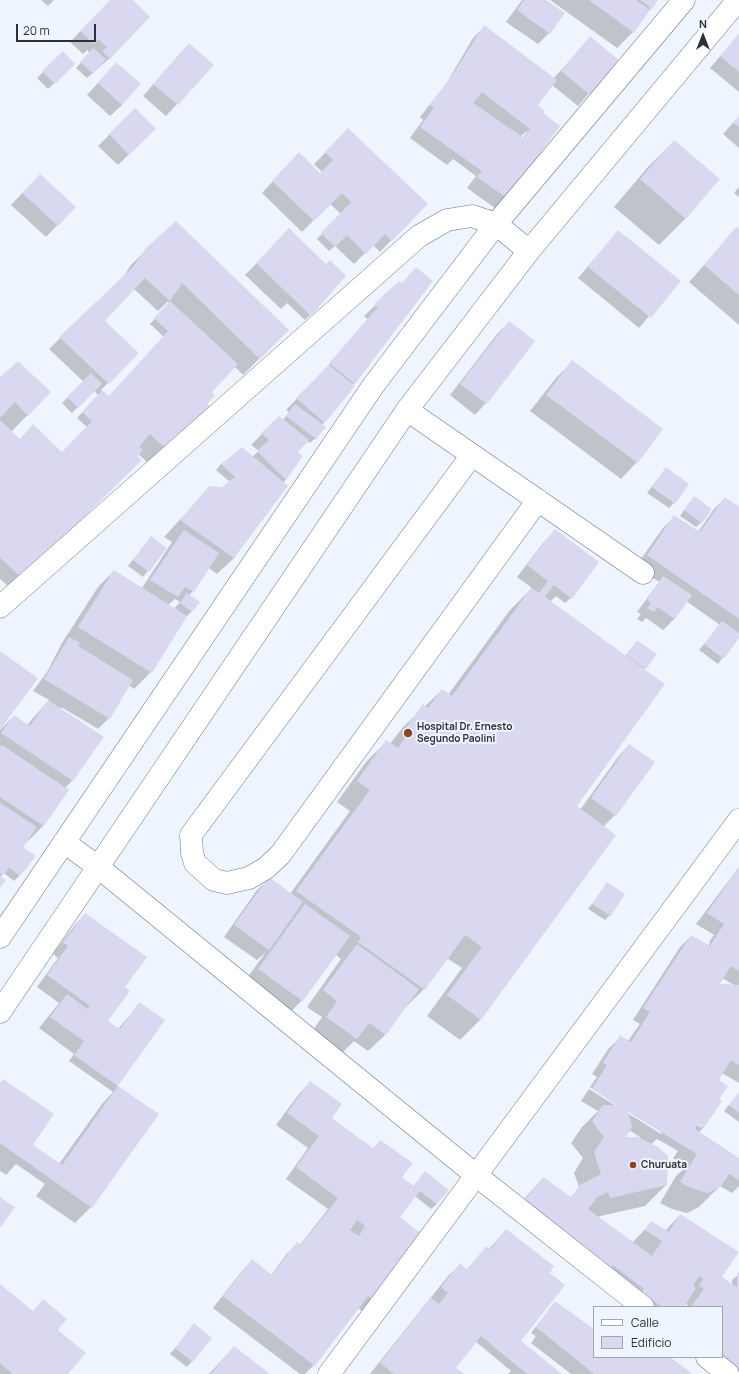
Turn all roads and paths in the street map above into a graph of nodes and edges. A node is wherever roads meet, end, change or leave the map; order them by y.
1 (684, 0) edge
2 (738, 0) edge
3 (496, 224) junction
4 (529, 251) junction
5 (407, 410) junction
6 (472, 455) junction
7 (538, 500) junction
8 (643, 573) dead end
9 (0, 607) edge
10 (739, 820) edge
11 (64, 842) junction
12 (98, 867) junction
13 (0, 937) edge
14 (0, 1012) edge
15 (477, 1176) junction
16 (642, 1306) edge
17 (708, 1358) edge
18 (329, 1374) edge
19 (728, 1374) edge

1 - 3 street
2 - 4 street
3 - 4 street
3 - 9 street
3 - 11 street
4 - 5 street
5 - 6 street
5 - 12 street
6 - 7 street
6 - 7 street
7 - 8 street
10 - 15 street
11 - 12 street
11 - 13 street
12 - 14 street
12 - 15 street
15 - 16 street
15 - 18 street
17 - 19 street

